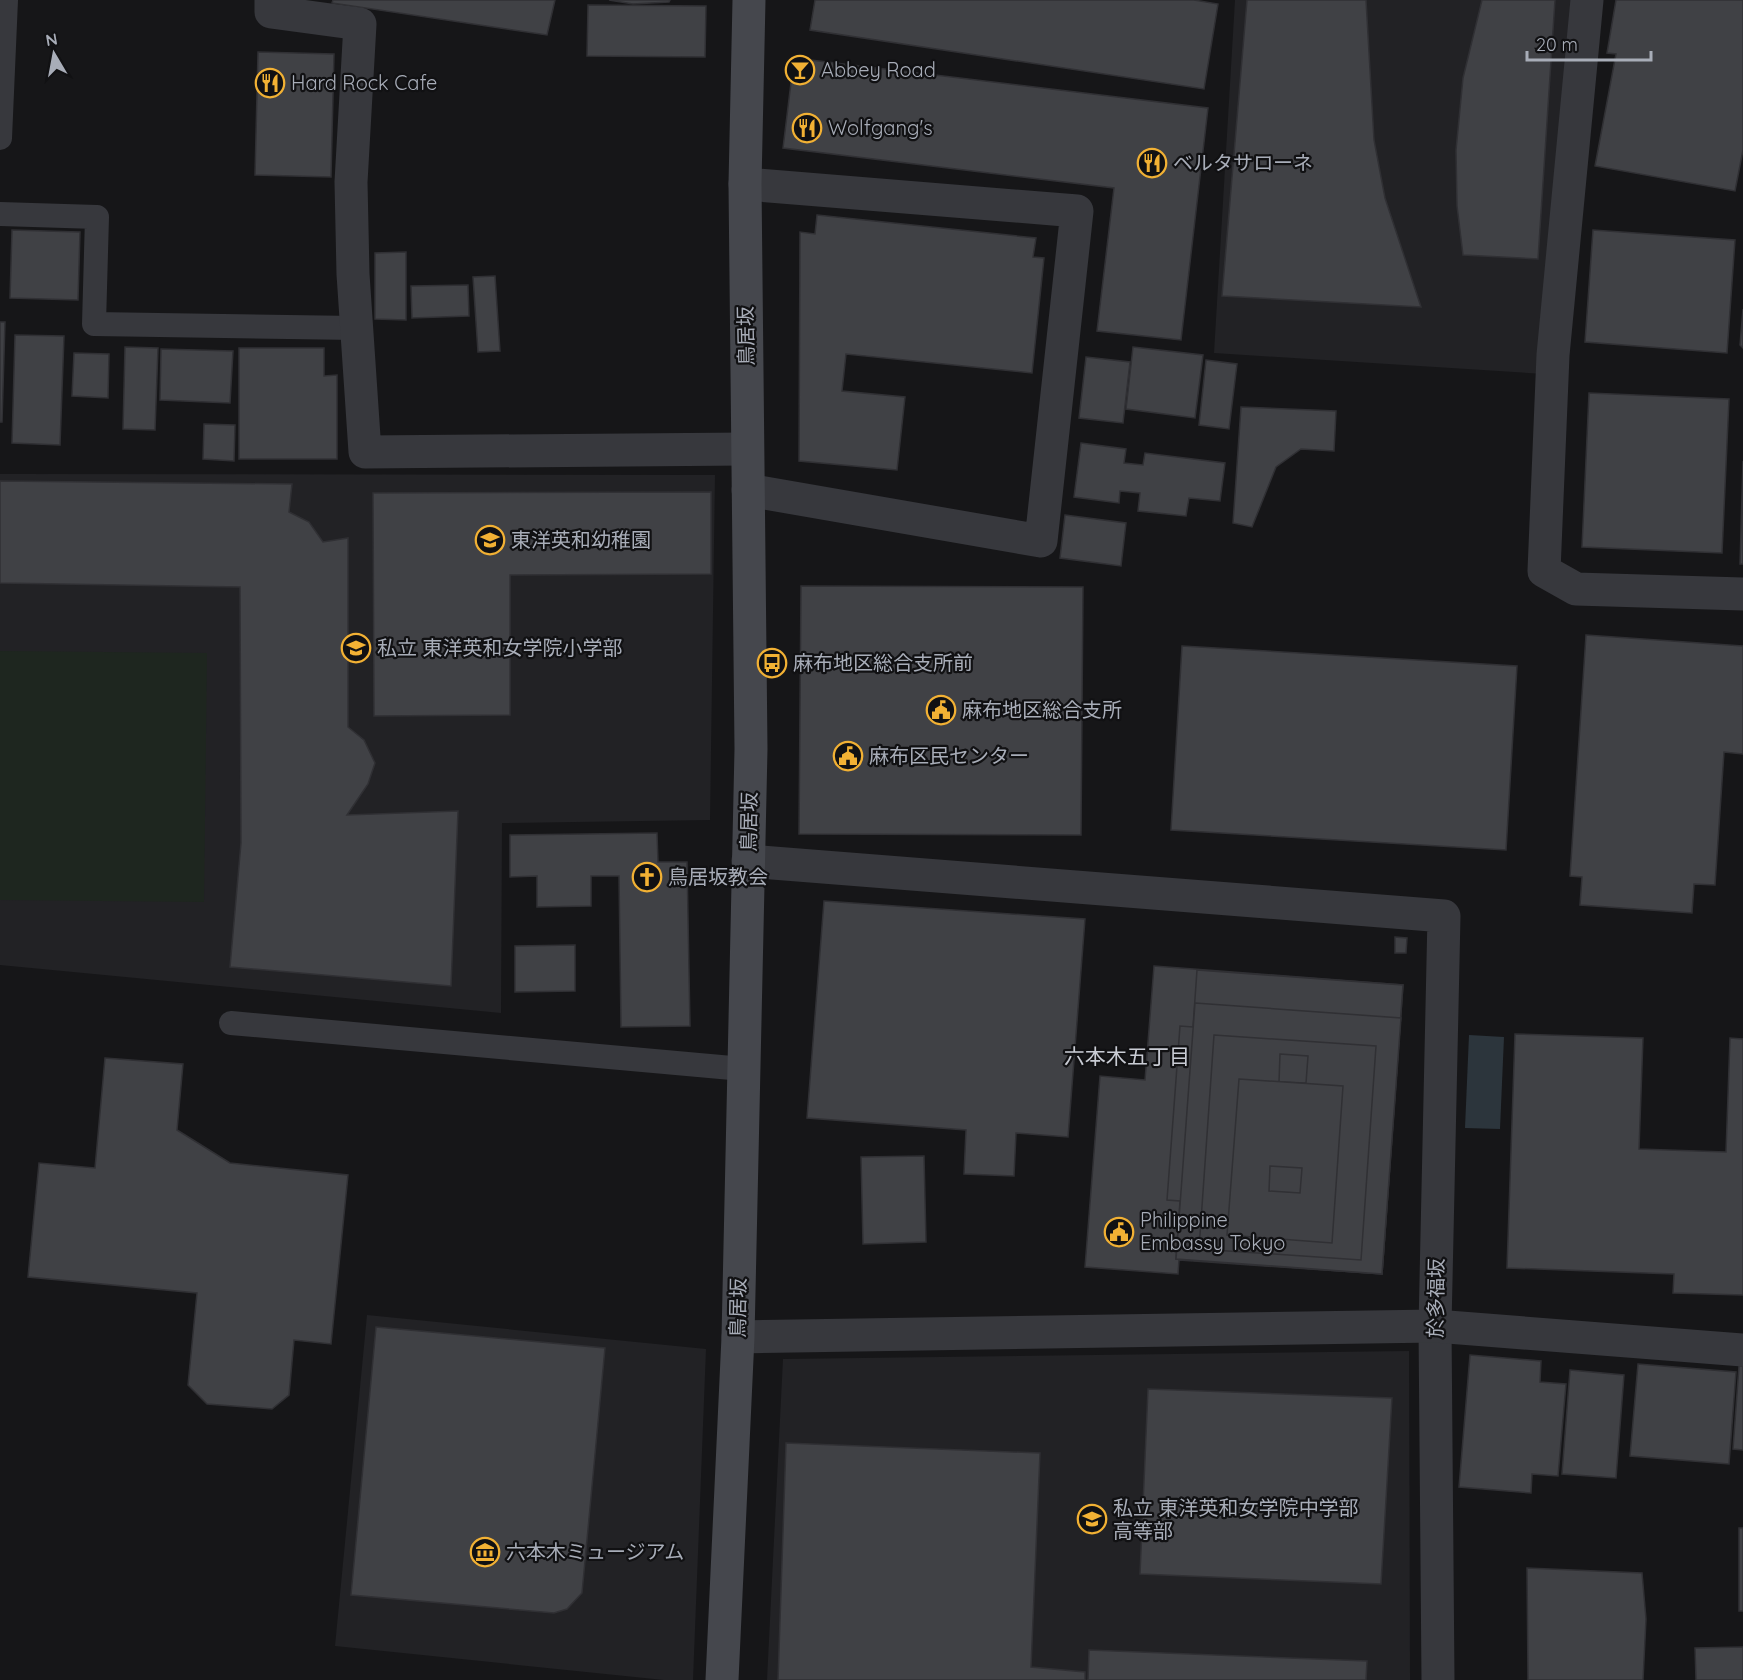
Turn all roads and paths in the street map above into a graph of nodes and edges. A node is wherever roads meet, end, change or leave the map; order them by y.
1 (6, 0) edge
2 (271, 0) edge
3 (749, 0) edge
4 (1587, 0) edge
5 (0, 138) edge
6 (745, 184) junction
7 (0, 214) edge
8 (356, 328) junction
9 (747, 449) junction
10 (748, 490) junction
11 (1743, 594) edge
12 (748, 861) junction
13 (231, 1023) dead end
14 (743, 1069) junction
15 (1435, 1326) junction
16 (738, 1337) junction
17 (1743, 1350) edge
18 (722, 1680) edge
19 (1438, 1680) edge

1 - 5 lane
2 - 8 street
3 - 6 street, 鳥居坂
4 - 11 street
6 - 9 street, 鳥居坂
6 - 10 street
7 - 8 lane
8 - 9 street
9 - 10 street, 鳥居坂
10 - 12 street, 鳥居坂
12 - 14 street, 鳥居坂
12 - 15 street, 於多福坂
13 - 14 lane
14 - 16 street, 鳥居坂
15 - 16 street
15 - 17 street
15 - 19 street, 於多福坂
16 - 18 street, 鳥居坂

